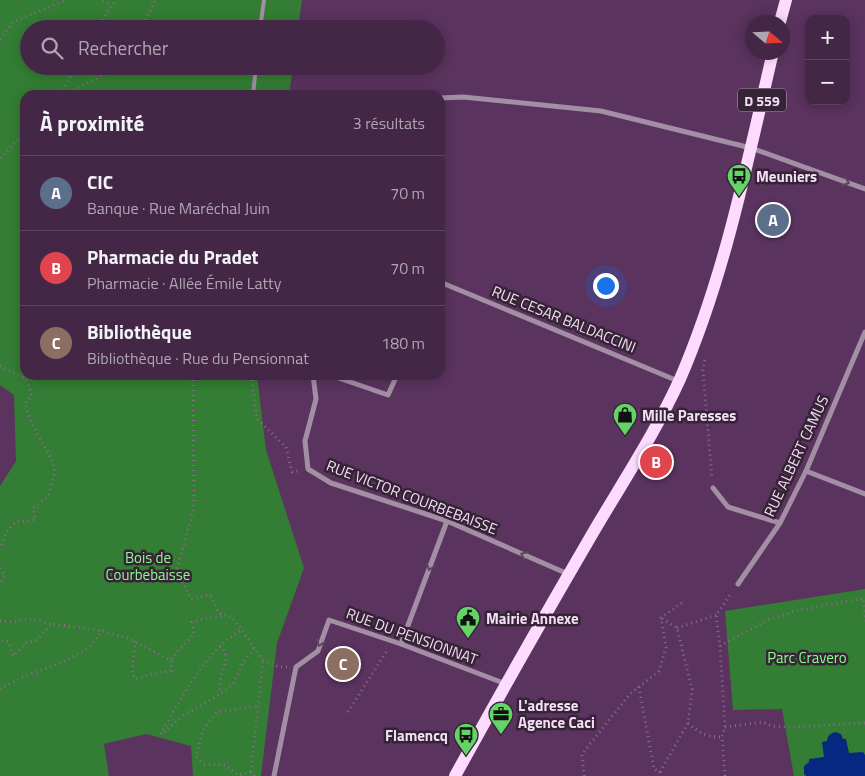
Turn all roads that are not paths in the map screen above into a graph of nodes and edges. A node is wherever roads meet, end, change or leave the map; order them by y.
1 (264, 0) edge
2 (786, 0) edge
3 (782, 15) edge
4 (261, 20) edge
5 (771, 60) edge
6 (255, 75) edge
7 (254, 90) edge
8 (445, 98) edge
9 (751, 148) junction
10 (865, 189) edge
11 (445, 284) edge
12 (865, 332) edge
13 (864, 341) edge
14 (314, 380) edge
15 (344, 380) edge
16 (395, 380) edge
17 (679, 381) junction
18 (806, 471) junction
19 (713, 488) road end
20 (865, 494) edge
21 (446, 521) junction
22 (780, 523) junction
23 (569, 574) junction
24 (738, 584) road end
25 (401, 644) junction
26 (506, 684) junction
27 (274, 776) edge
28 (455, 776) edge

1 - 4 lane
2 - 3 main road
5 - 9 main road, D 559
6 - 7 lane
8 - 9 street
9 -> 10 street
9 - 17 main road, D 559
11 - 17 street, RUE CESAR BALDACCINI
12 - 13 street, RUE ALBERT CAMUS
13 - 18 street, RUE ALBERT CAMUS
14 - 21 street, RUE VICTOR COURBEBAISSE
15 - 16 street
17 - 23 main road, D 559
18 - 20 street
18 - 22 street, RUE ALBERT CAMUS
19 - 22 street
23 -> 21 street, RUE VICTOR COURBEBAISSE
21 -> 25 street
22 - 24 street, RUE ALBERT CAMUS
23 - 26 main road, D 559
25 - 26 street, RUE DU PENSIONNAT
25 -> 27 street, RUE DU PENSIONNAT
26 - 28 main road, D 559

